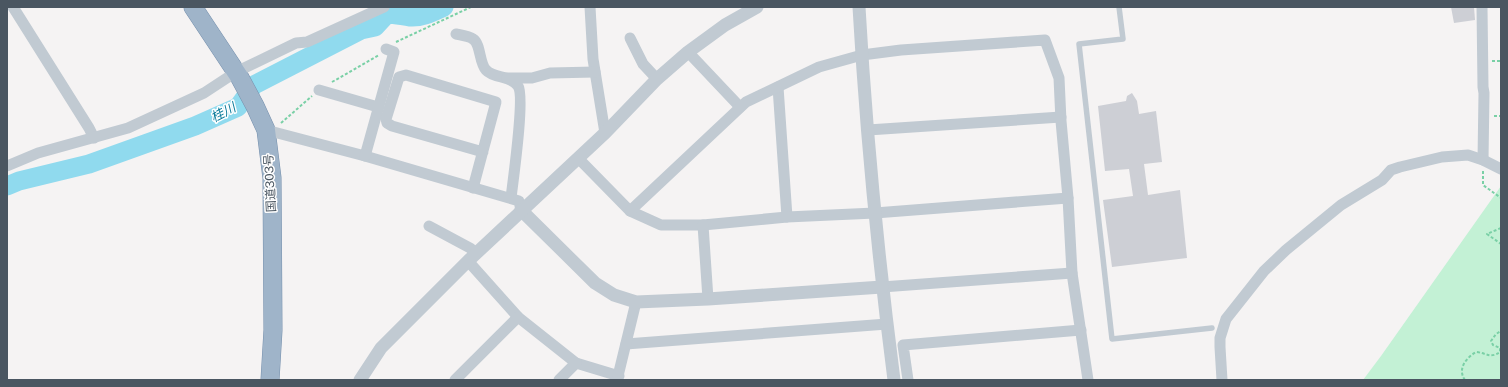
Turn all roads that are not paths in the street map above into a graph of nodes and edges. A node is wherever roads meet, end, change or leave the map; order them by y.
1 (14, 7) edge
2 (193, 7) edge
3 (384, 7) edge
4 (590, 7) edge
5 (757, 7) edge
6 (859, 7) edge
7 (1119, 7) edge
8 (1482, 7) edge
9 (371, 10) edge
10 (456, 34) dead end
11 (630, 38) dead end
12 (386, 49) road end
13 (688, 52) junction
14 (862, 55) junction
15 (595, 72) junction
16 (238, 75) junction
17 (507, 78) junction
18 (657, 79) junction
19 (778, 87) junction
20 (319, 90) road end
21 (378, 107) junction
22 (740, 107) junction
23 (1061, 117) junction
24 (268, 130) junction
25 (868, 130) junction
26 (605, 133) junction
27 (94, 138) junction
28 (483, 152) junction
29 (364, 156) junction
30 (578, 158) junction
31 (1483, 160) junction
32 (7, 166) edge
33 (1501, 169) edge
34 (473, 188) junction
35 (510, 198) junction
36 (1068, 198) junction
37 (521, 210) junction
38 (630, 211) junction
39 (876, 213) junction
40 (787, 217) junction
41 (703, 225) junction
42 (429, 226) dead end
43 (472, 257) junction
44 (1072, 273) junction
45 (882, 287) junction
46 (708, 299) junction
47 (636, 302) junction
48 (518, 317) junction
49 (887, 324) junction
50 (1212, 328) dead end
51 (1081, 330) junction
52 (626, 344) junction
53 (576, 363) junction
54 (618, 378) edge
55 (270, 380) edge
56 (360, 380) edge
57 (455, 380) edge
58 (559, 380) edge
59 (894, 380) edge
60 (908, 380) edge
61 (1088, 380) edge
62 (1222, 380) edge

1 - 27 street
2 - 16 highway, 国道303号
3 - 9 street
4 - 15 street
5 - 13 street
6 - 14 street
7 - 50 lane
8 - 31 street
9 - 16 street
10 - 17 street
11 - 18 street
12 - 21 street
13 - 18 street
13 - 22 street
14 - 19 street
14 - 23 street
14 - 25 street
15 - 17 street
15 - 26 street
16 - 24 highway, 国道303号
16 - 27 street
17 - 35 street
18 - 26 street
19 - 22 street
19 - 40 street
20 - 21 street
21 - 29 street
22 - 38 street
23 - 25 street
23 - 36 street
24 - 29 street
24 - 55 highway, 国道303号
25 - 39 street
26 - 30 street
27 - 32 street
28 - 28 street
28 - 34 street
29 - 34 street
30 - 37 street
30 - 38 street
31 - 33 street
31 - 62 street
34 - 35 street
35 - 37 street
36 - 39 street
36 - 44 street
37 - 43 street
37 - 47 street
38 - 41 street
39 - 40 street
39 - 45 street
40 - 41 street
41 - 46 street
42 - 43 street
43 - 48 street
43 - 56 street
44 - 45 street
44 - 51 street
45 - 46 street
45 - 49 street
46 - 47 street
47 - 52 street
48 - 53 street
48 - 57 street
49 - 52 street
49 - 59 street
51 - 60 street
51 - 61 street
52 - 54 street
53 - 54 street
53 - 58 street

